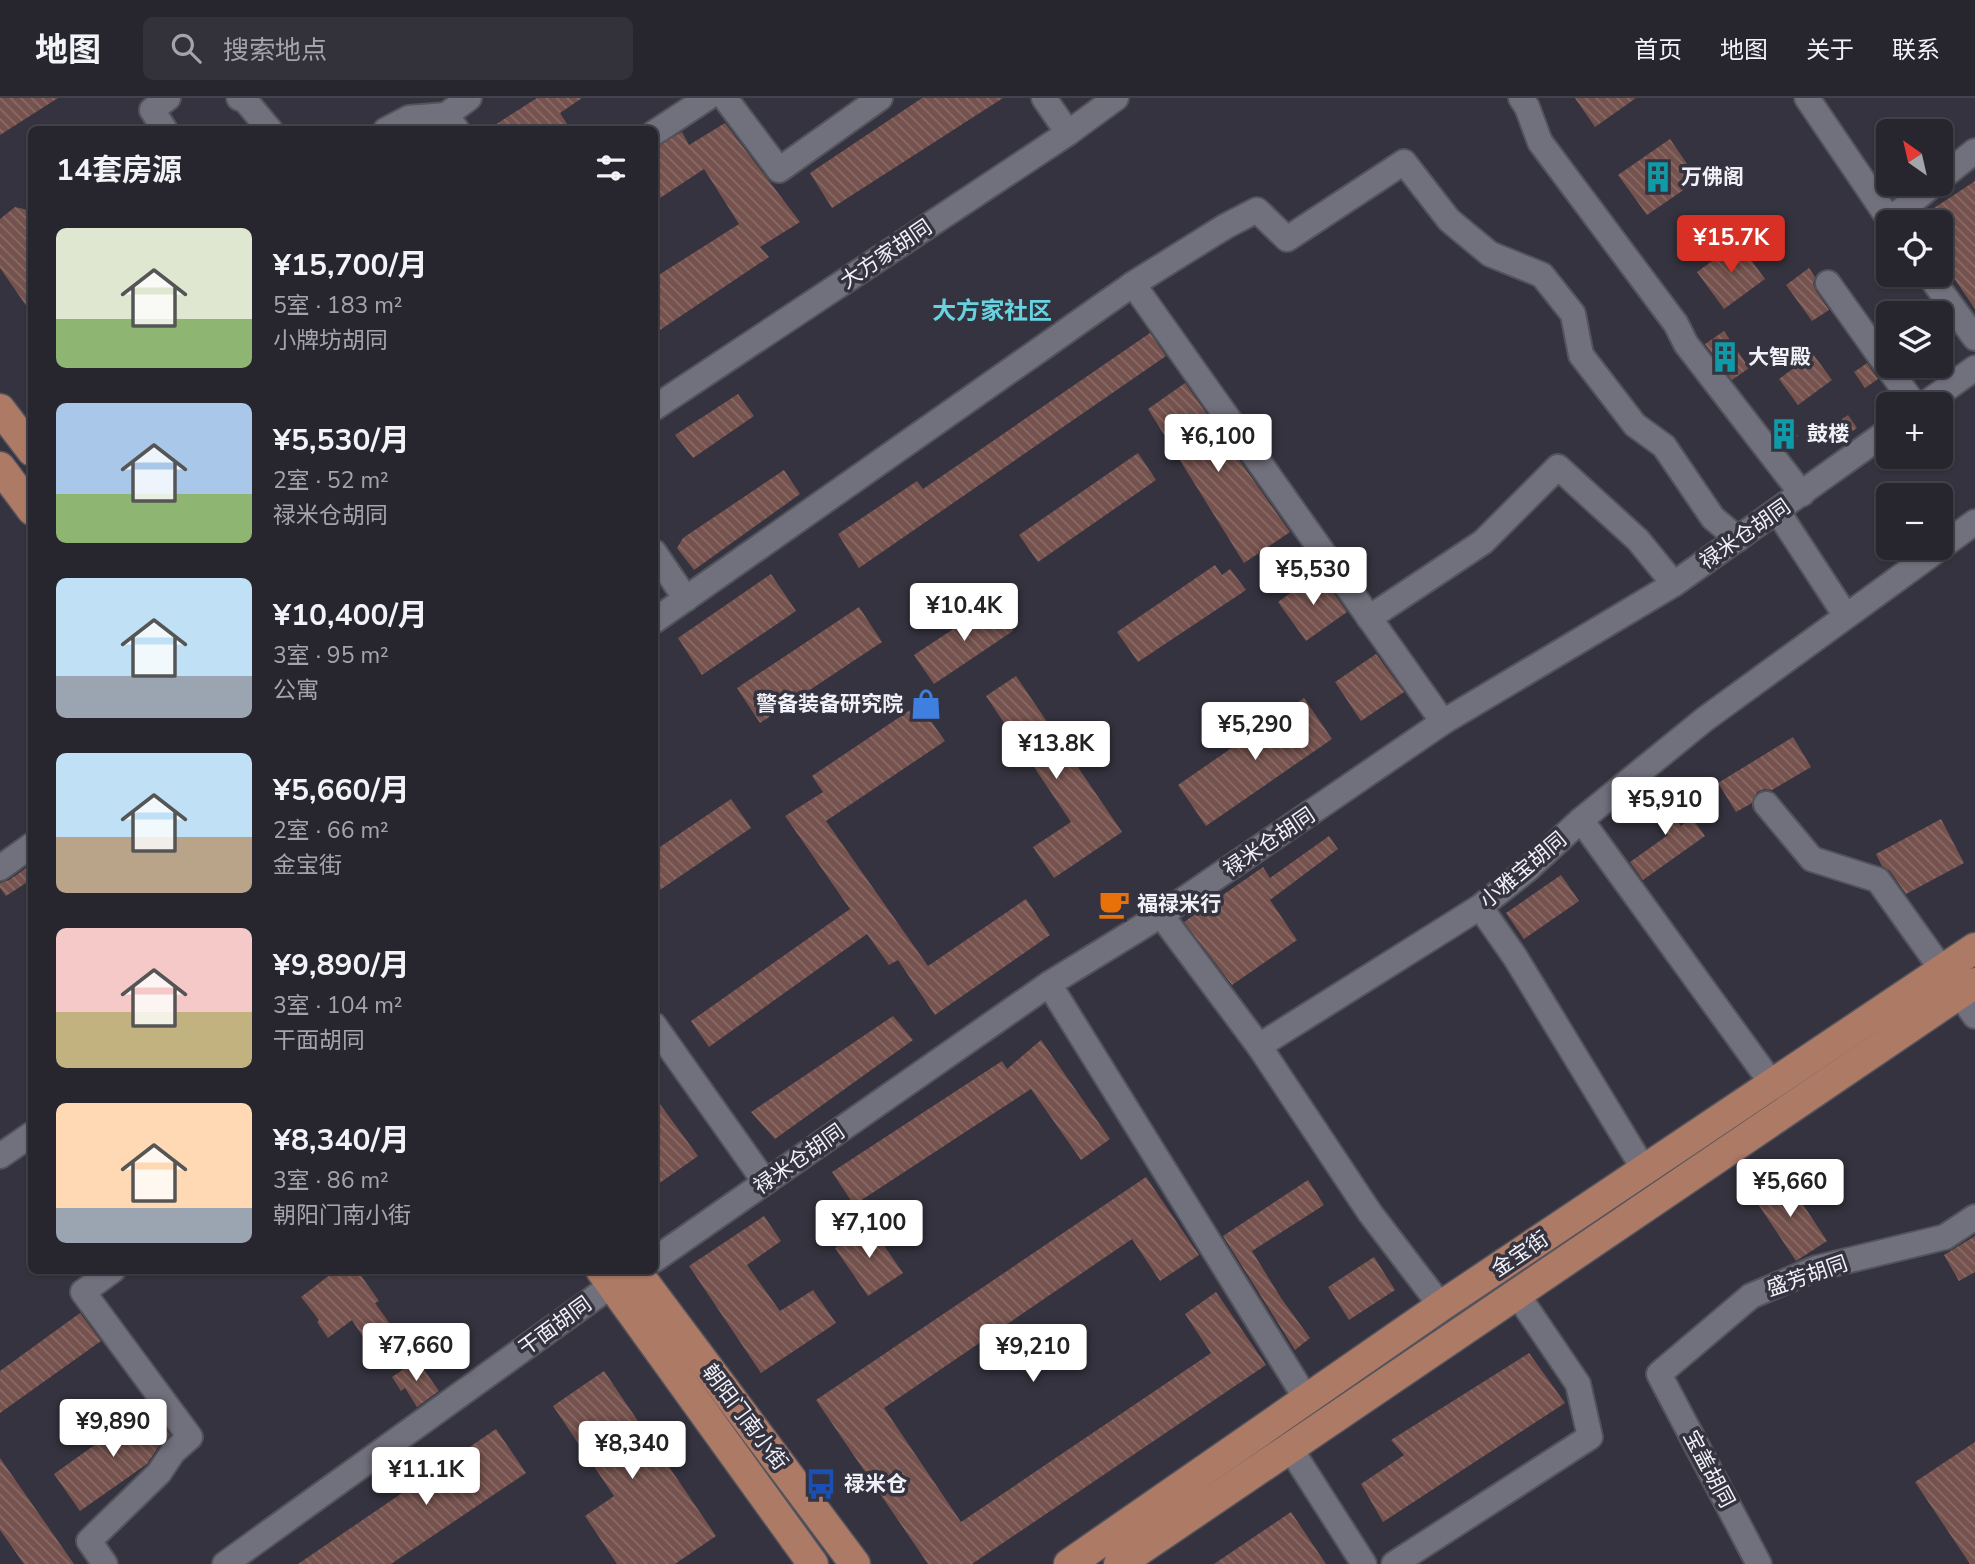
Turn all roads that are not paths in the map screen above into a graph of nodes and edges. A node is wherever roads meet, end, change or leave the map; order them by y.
1 (168, 98) edge
2 (239, 98) edge
3 (469, 98) edge
4 (707, 98) edge
5 (725, 98) edge
6 (880, 98) edge
7 (1044, 98) edge
8 (1116, 98) edge
9 (1521, 98) edge
10 (1807, 98) edge
11 (452, 122) edge
12 (162, 126) edge
13 (267, 126) edge
14 (394, 126) edge
15 (658, 130) edge
16 (1068, 133) junction
17 (1975, 151) edge
18 (1953, 168) edge
19 (1920, 196) edge
20 (1883, 210) edge
21 (1903, 210) edge
22 (1828, 283) dead end
23 (1133, 284) junction
24 (1938, 287) edge
25 (1975, 338) edge
26 (1975, 368) edge
27 (1905, 392) edge
28 (1942, 392) edge
29 (658, 405) edge
30 (0, 408) edge
31 (1876, 440) edge
32 (28, 446) edge
33 (0, 467) edge
34 (1802, 494) junction
35 (28, 505) edge
36 (1778, 512) junction
37 (1975, 522) edge
38 (1953, 538) edge
39 (1738, 539) junction
40 (658, 558) edge
41 (1923, 560) edge
42 (1674, 583) junction
43 (686, 598) junction
44 (1846, 616) junction
45 (658, 618) edge
46 (1369, 618) junction
47 (1443, 722) junction
48 (1766, 804) dead end
49 (1581, 820) junction
50 (28, 848) edge
51 (0, 868) edge
52 (1480, 907) junction
53 (1161, 915) junction
54 (1975, 948) edge
55 (1049, 984) junction
56 (1963, 990) edge
57 (658, 1031) edge
58 (1259, 1046) junction
59 (1773, 1085) junction
60 (28, 1136) edge
61 (0, 1156) edge
62 (1646, 1171) junction
63 (765, 1182) junction
64 (1975, 1217) edge
65 (658, 1253) edge
66 (108, 1274) edge
67 (627, 1274) edge
68 (631, 1274) edge
69 (632, 1274) edge
70 (1517, 1294) junction
71 (1441, 1306) junction
72 (1659, 1374) joint
73 (1307, 1399) junction
74 (1290, 1448) junction
75 (105, 1564) edge
76 (225, 1564) edge
77 (813, 1564) edge
78 (855, 1564) edge
79 (1069, 1564) edge
80 (1119, 1564) edge
81 (1364, 1564) edge
82 (1394, 1564) edge
83 (1759, 1564) edge

1 - 12 street
2 - 13 street
3 - 11 street
4 - 15 street
5 - 6 street
7 - 16 street
8 - 16 street, 大方家胡同
9 - 34 street
10 - 20 street
11 - 14 street
16 - 29 street, 大方家胡同
17 - 18 street
19 - 21 street
22 - 27 street
23 - 39 street
23 - 43 street
23 - 46 street
24 - 25 street
26 - 28 street
30 - 32 main road
31 - 34 street, 禄米仓胡同
33 - 35 main road
34 - 36 street, 禄米仓胡同
36 - 39 street, 禄米仓胡同
36 - 44 street
37 - 38 street, 小雅宝胡同
39 - 42 street, 禄米仓胡同
40 - 43 street
41 - 44 street, 小雅宝胡同
42 - 46 street
42 - 47 street, 禄米仓胡同
43 - 45 street
44 - 49 street, 小雅宝胡同
46 - 47 street
47 - 53 street, 禄米仓胡同
48 - 56 street
49 - 52 street, 小雅宝胡同
49 - 59 street
50 - 51 street
52 - 58 street, 小雅宝胡同
52 - 62 street
53 - 55 street, 禄米仓胡同
53 - 58 street
54 - 56 main road, 金宝街
55 - 63 street, 禄米仓胡同
55 - 73 street
56 - 59 main road, 金宝街
56 - 70 main road, 金宝街
57 - 63 street
58 - 71 street
59 - 62 main road, 金宝街
60 - 61 street
62 - 71 main road, 金宝街
63 - 65 street, 禄米仓胡同
64 - 72 street, 盛芳胡同
66 - 75 street
67 - 76 street, 干面胡同
68 - 77 main road, 朝阳门南小街
69 - 78 main road, 朝阳门南小街
70 - 74 main road, 金宝街
70 - 82 street
71 - 73 main road, 金宝街
72 - 83 street, 宝盖胡同
73 - 79 main road, 金宝街
74 - 80 main road, 金宝街
74 - 81 street

